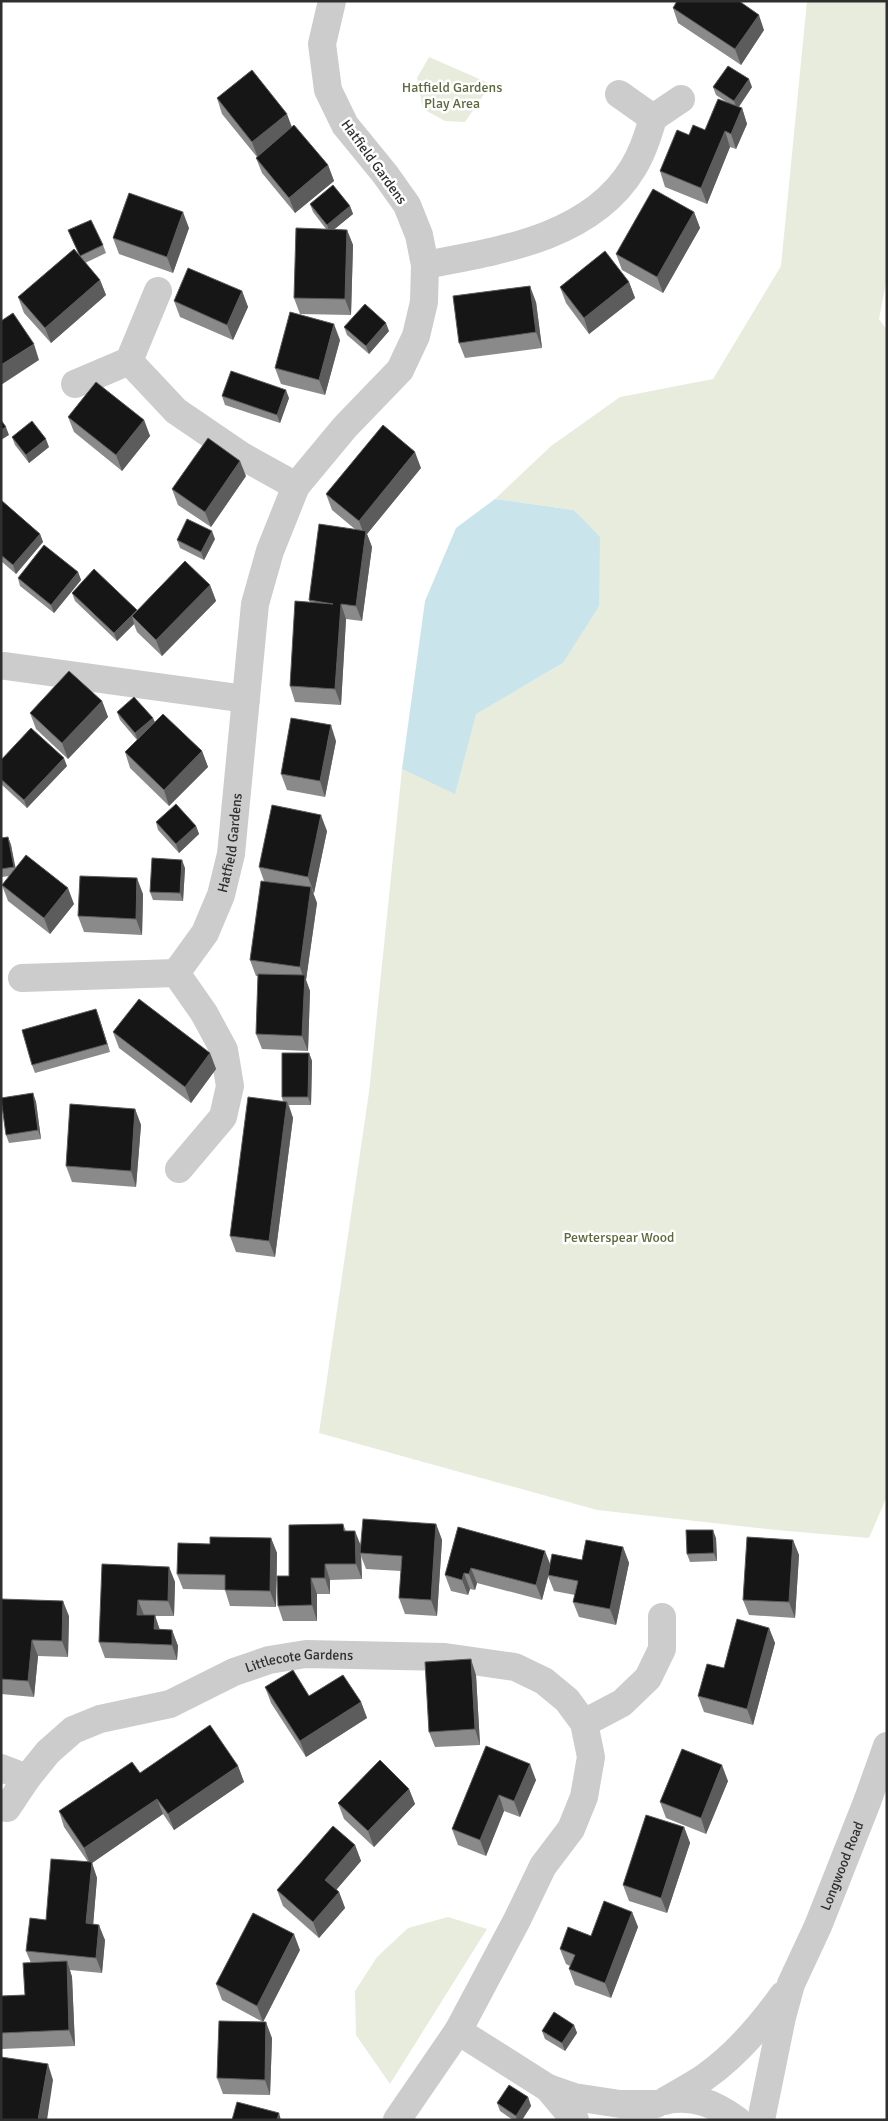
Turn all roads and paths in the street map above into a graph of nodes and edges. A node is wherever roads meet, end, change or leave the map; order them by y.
1 (332, 1) edge
2 (620, 94) dead end
3 (681, 99) dead end
4 (653, 118) junction
5 (425, 265) junction
6 (158, 291) dead end
7 (129, 361) junction
8 (74, 384) dead end
9 (296, 486) junction
10 (2, 668) edge
11 (246, 699) junction
12 (176, 973) junction
13 (22, 978) dead end
14 (179, 1169) dead end
15 (662, 1618) dead end
16 (584, 1723) junction
17 (887, 1746) edge
18 (1, 1768) edge
19 (27, 1778) junction
20 (7, 1808) dead end
21 (791, 1984) junction
22 (458, 2031) junction
23 (548, 2088) junction
24 (660, 2102) junction
25 (397, 2120) edge
26 (575, 2120) edge
27 (634, 2120) edge
28 (737, 2120) edge
29 (761, 2120) edge

1 - 5 street, Hatfield Gardens
2 - 4 street
3 - 4 street
4 - 5 street
5 - 9 street, Hatfield Gardens
6 - 7 street
7 - 8 street
7 - 9 street
9 - 11 street, Hatfield Gardens
10 - 11 street
11 - 12 street, Hatfield Gardens
12 - 13 street
12 - 14 street
15 - 16 street
16 - 19 street, Littlecote Gardens
16 - 22 street, Littlecote Gardens
17 - 21 street, Longwood Road
18 - 19 street
19 - 20 street, Littlecote Gardens
21 - 24 street, Longwood Road
21 - 29 street, Longwood Road
22 - 23 street
22 - 25 street, Littlecote Gardens
23 - 24 street
23 - 26 street
24 - 27 street, Longwood Road
24 - 28 street

